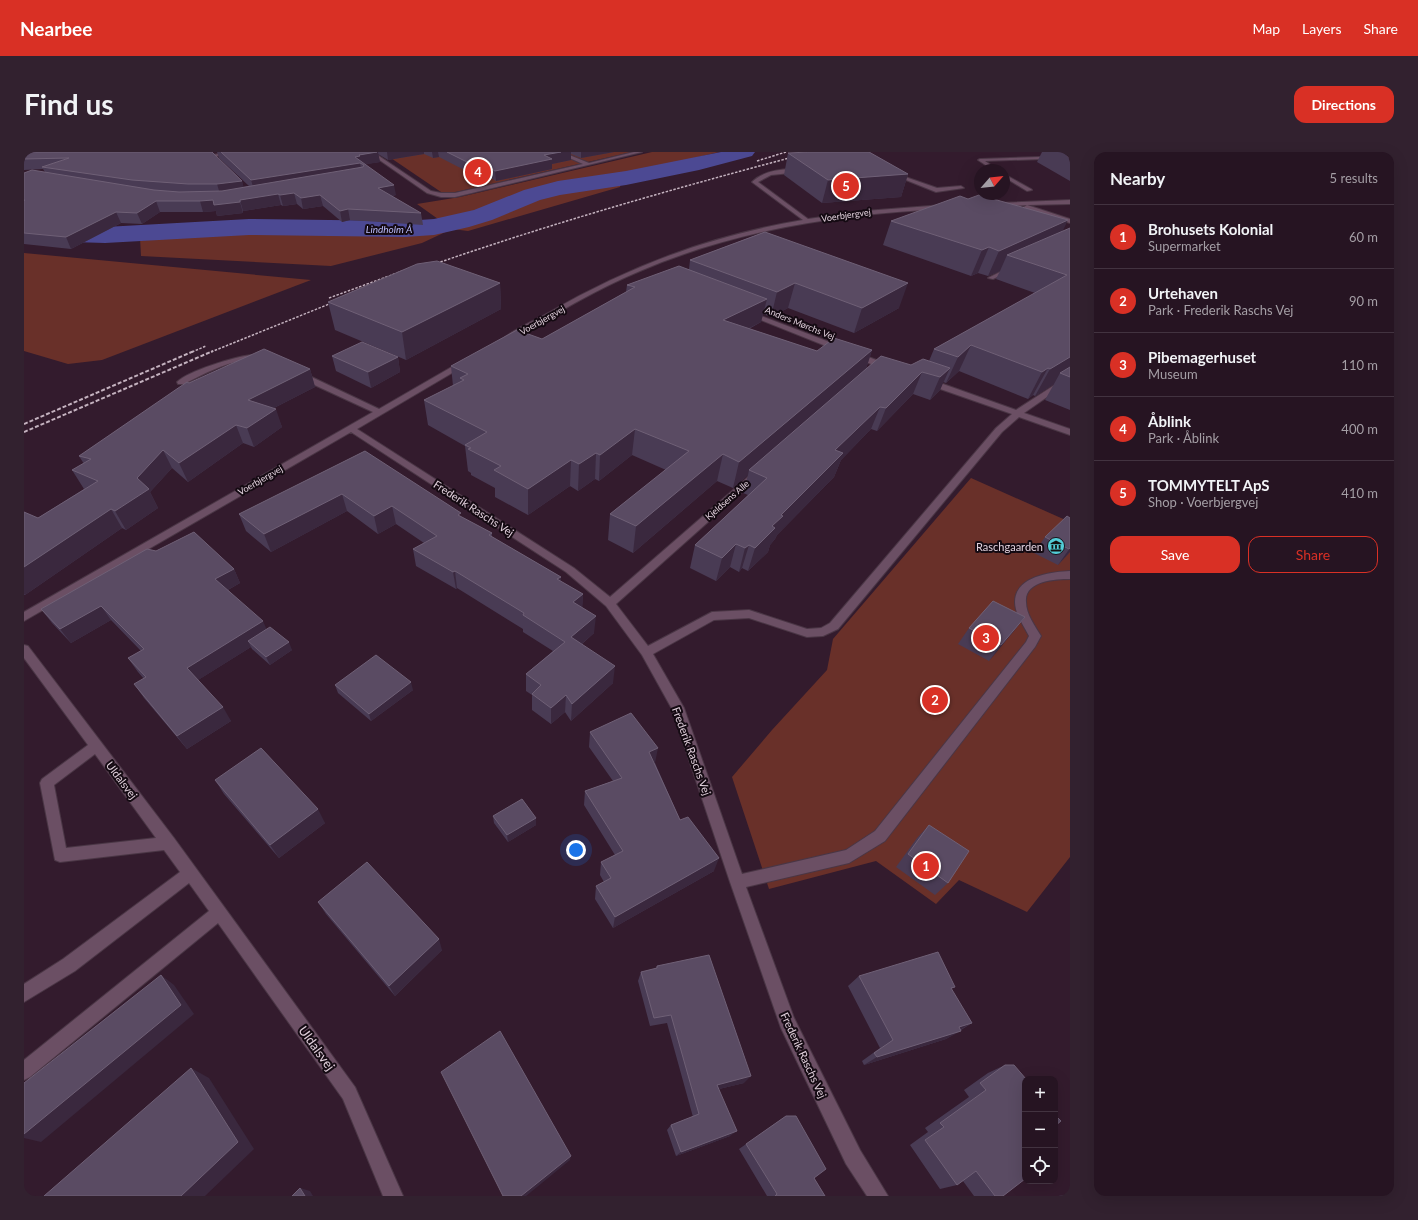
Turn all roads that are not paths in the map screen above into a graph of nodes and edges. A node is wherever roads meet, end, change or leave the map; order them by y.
1 (235, 152) edge
2 (370, 152) edge
3 (558, 152) edge
4 (640, 152) edge
5 (210, 154) edge
6 (1070, 157) edge
7 (217, 160) edge
8 (588, 164) junction
9 (986, 164) edge
10 (885, 170) edge
11 (807, 171) edge
12 (1010, 179) edge
13 (961, 188) dead end
14 (1029, 190) dead end
15 (1070, 202) edge
16 (1018, 204) junction
17 (995, 205) edge
18 (950, 207) edge
19 (807, 221) junction
20 (1070, 221) edge
21 (1020, 265) edge
22 (637, 269) junction
23 (652, 275) edge
24 (991, 278) dead end
25 (741, 310) edge
26 (496, 346) edge
27 (476, 357) edge
28 (264, 360) edge
29 (895, 370) edge
30 (291, 371) edge
31 (1070, 377) edge
32 (917, 378) edge
33 (181, 382) dead end
34 (379, 412) junction
35 (1018, 413) junction
36 (350, 428) junction
37 (1070, 432) edge
38 (763, 469) edge
39 (1070, 575) edge
40 (610, 603) junction
41 (24, 616) edge
42 (24, 649) edge
43 (646, 652) junction
44 (96, 746) junction
45 (169, 843) junction
46 (190, 873) junction
47 (737, 882) junction
48 (219, 912) junction
49 (24, 994) edge
50 (24, 1070) edge
51 (393, 1196) edge
52 (878, 1196) edge

1 - 5 street
2 - 8 street
3 - 8 street
4 - 8 street
5 - 7 street
6 - 9 street
10 - 13 street
11 - 19 street
12 - 14 street
15 - 16 street
16 - 17 street
16 - 20 street
18 - 19 street, Voerbjergvej
19 - 22 street, Voerbjergvej
21 - 24 street
22 - 23 street
22 - 26 street, Voerbjergvej
25 - 29 street, Anders Mørchs Vej
27 - 34 street, Voerbjergvej
28 - 33 street
30 - 34 street
31 - 35 street
32 - 35 street
34 - 36 street, Voerbjergvej
35 - 37 street
35 - 43 street
36 - 40 street, Frederik Raschs Vej
36 - 41 street, Voerbjergvej
38 - 40 street, Kjeldsens Alle
39 - 47 street
40 - 43 street, Frederik Raschs Vej
42 - 44 street, Uldalsvej
43 - 47 street, Frederik Raschs Vej
44 - 45 street, Uldalsvej
44 - 45 street
45 - 46 street, Uldalsvej
46 - 48 street, Uldalsvej
46 - 49 street
47 - 52 street, Frederik Raschs Vej
48 - 50 street
48 - 51 street, Uldalsvej

